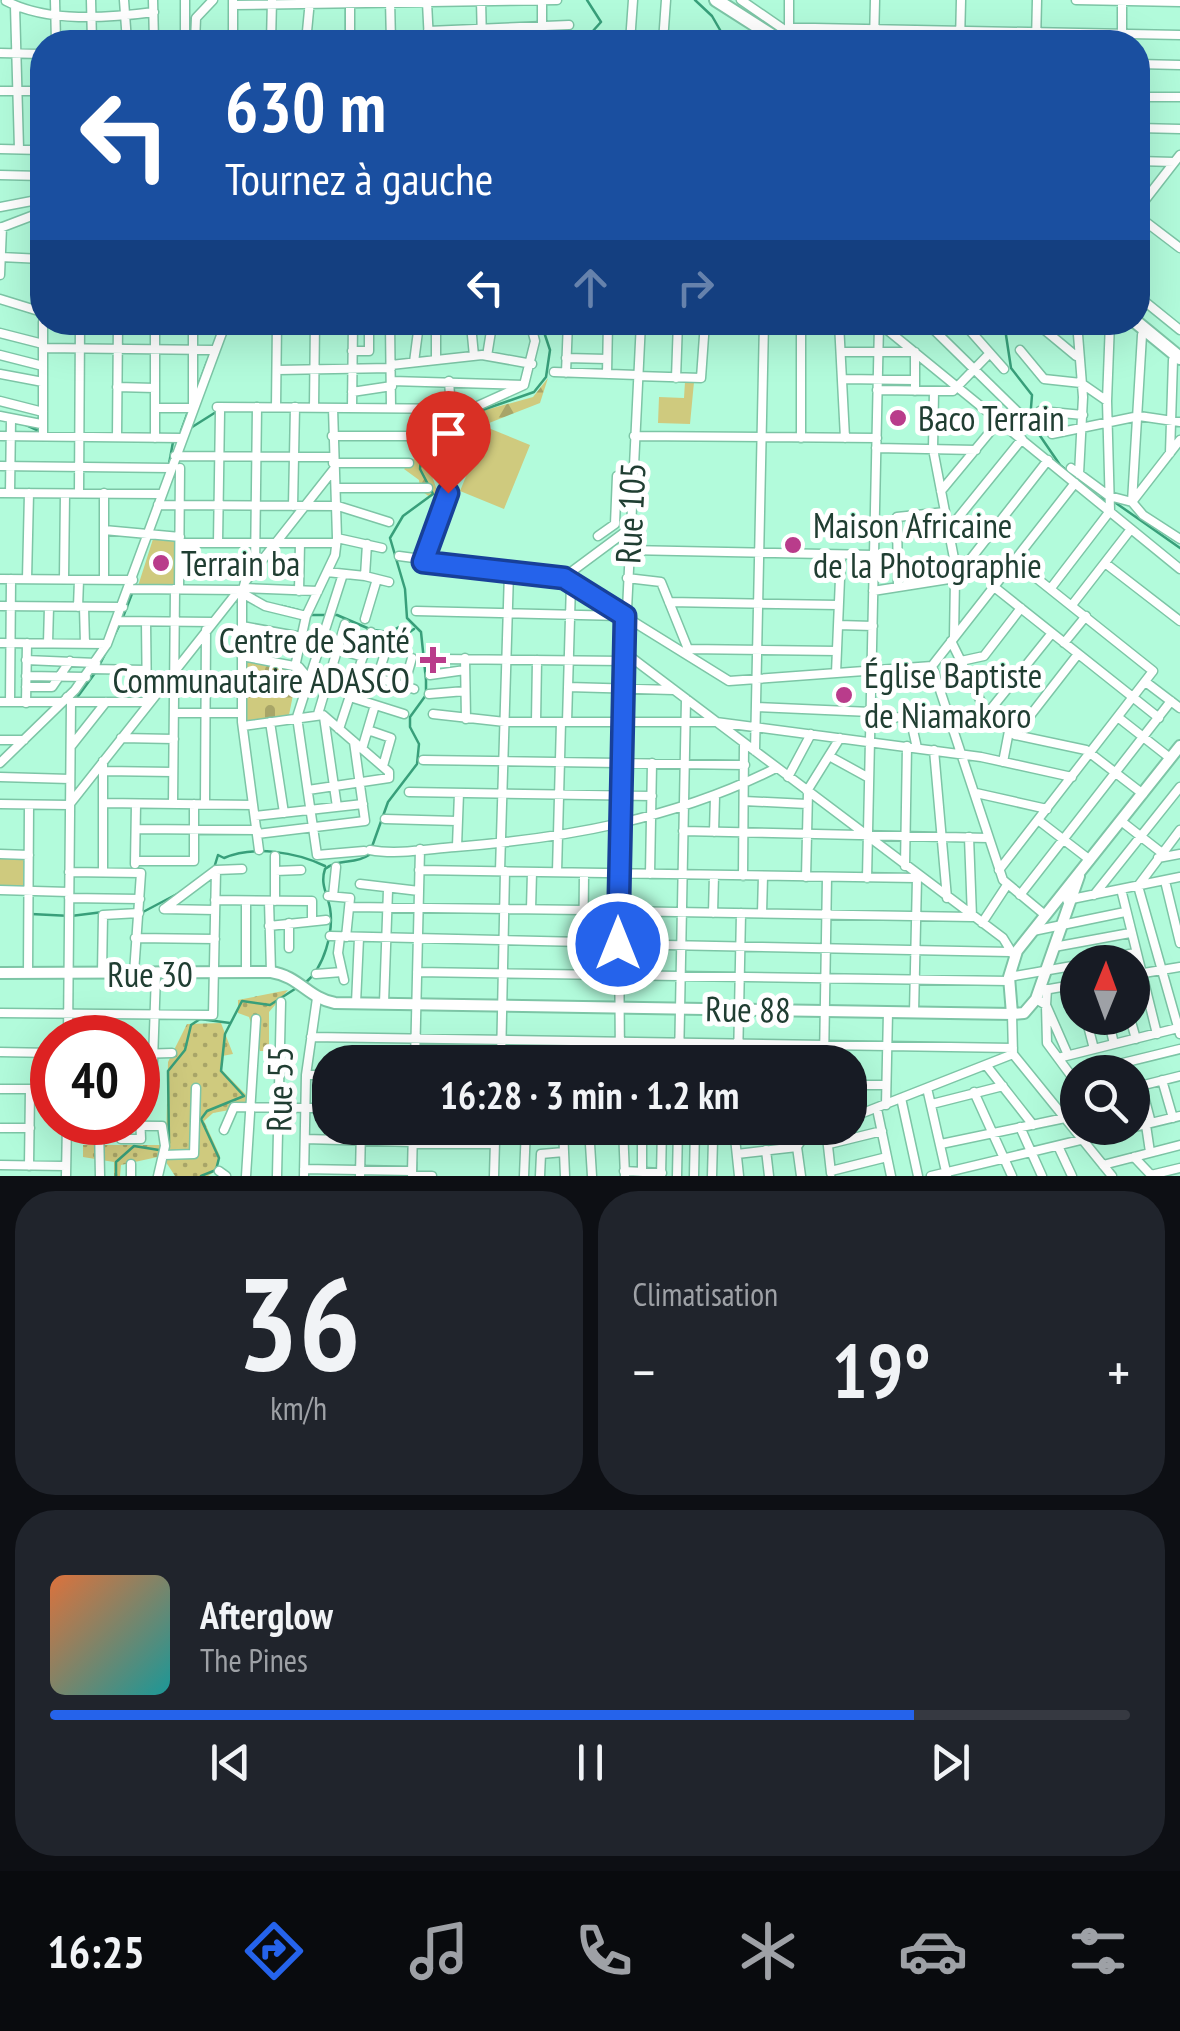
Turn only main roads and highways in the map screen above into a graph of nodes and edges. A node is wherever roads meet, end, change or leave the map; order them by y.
1 (716, 0) edge
2 (726, 0) edge
3 (769, 30) edge
4 (771, 30) edge
5 (1150, 335) edge
6 (1178, 359) edge
7 (1180, 747) edge
8 (1079, 876) junction
9 (0, 972) edge
10 (312, 995) joint
11 (1012, 1014) junction

1 - 3 highway
2 - 4 highway
5 - 6 highway
7 - 8 main road
8 - 11 main road
8 - 11 main road
9 - 10 main road, Rue 30
10 - 11 main road, Rue 88

